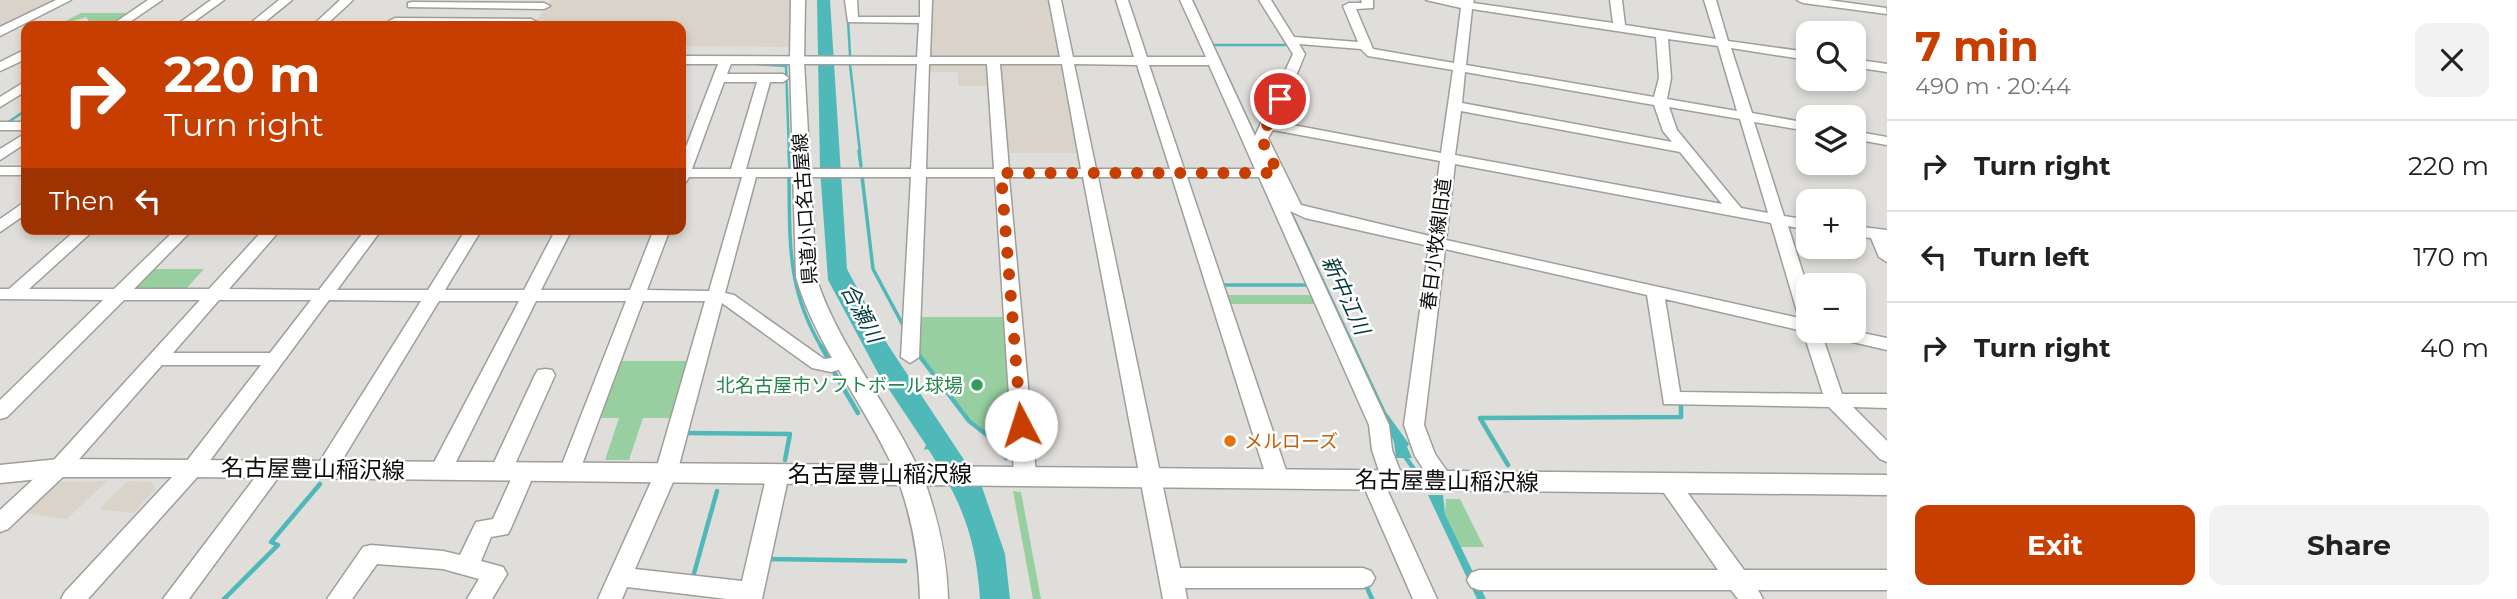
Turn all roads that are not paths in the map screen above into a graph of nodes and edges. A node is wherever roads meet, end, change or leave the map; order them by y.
1 (65, 0) edge
2 (156, 0) edge
3 (218, 0) edge
4 (286, 0) edge
5 (348, 0) edge
6 (798, 0) edge
7 (851, 0) edge
8 (926, 0) edge
9 (1055, 0) edge
10 (1122, 0) edge
11 (1186, 0) edge
12 (1265, 0) edge
13 (1367, 0) edge
14 (1432, 0) edge
15 (1616, 0) edge
16 (1710, 0) edge
17 (1802, 0) edge
18 (1879, 0) edge
19 (414, 2) edge
20 (1468, 2) edge
21 (546, 3) edge
22 (1886, 13) edge
23 (925, 20) junction
24 (22, 21) edge
25 (124, 21) edge
26 (188, 21) edge
27 (259, 21) edge
28 (323, 21) edge
29 (396, 21) edge
30 (531, 21) edge
31 (21, 22) edge
32 (1619, 28) junction
33 (0, 32) edge
34 (1662, 34) junction
35 (1290, 40) junction
36 (1722, 44) junction
37 (1365, 46) junction
38 (0, 53) edge
39 (1796, 54) edge
40 (21, 55) edge
41 (21, 57) edge
42 (686, 60) edge
43 (726, 60) junction
44 (924, 60) junction
45 (802, 61) junction
46 (993, 61) junction
47 (1067, 61) junction
48 (1142, 61) junction
49 (1214, 61) junction
50 (1866, 65) edge
51 (0, 67) edge
52 (1459, 68) junction
53 (1887, 68) edge
54 (719, 78) junction
55 (765, 78) junction
56 (783, 78) dead end
57 (21, 88) edge
58 (1660, 102) junction
59 (0, 103) edge
60 (1454, 106) junction
61 (1746, 117) junction
62 (1269, 125) junction
63 (1796, 125) edge
64 (0, 126) edge
65 (21, 126) edge
66 (1866, 137) edge
67 (21, 141) edge
68 (1887, 141) edge
69 (687, 144) edge
70 (1685, 149) junction
71 (5, 153) edge
72 (1447, 158) junction
73 (0, 171) edge
74 (21, 171) edge
75 (918, 173) junction
76 (1001, 173) junction
77 (1090, 173) junction
78 (1179, 173) junction
79 (1271, 173) junction
80 (744, 174) junction
81 (686, 175) edge
82 (807, 175) junction
83 (21, 210) edge
84 (1735, 210) dead end
85 (1777, 219) junction
86 (1796, 223) edge
87 (0, 227) edge
88 (80, 235) edge
89 (178, 235) edge
90 (268, 235) edge
91 (369, 235) edge
92 (470, 235) edge
93 (561, 235) edge
94 (660, 235) edge
95 (1882, 235) edge
96 (1436, 243) junction
97 (1887, 257) edge
98 (1796, 280) edge
99 (1655, 292) junction
100 (118, 294) junction
101 (216, 294) junction
102 (323, 295) junction
103 (433, 295) junction
104 (531, 295) junction
105 (636, 295) junction
106 (715, 296) junction
107 (4, 297) edge
108 (1796, 323) edge
109 (1866, 339) edge
110 (1816, 343) edge
111 (1887, 344) edge
112 (910, 357) dead end
113 (159, 359) junction
114 (275, 359) junction
115 (846, 362) junction
116 (545, 375) dead end
117 (1835, 401) junction
118 (1887, 401) edge
119 (0, 412) edge
120 (1887, 454) edge
121 (59, 468) junction
122 (193, 468) junction
123 (272, 469) junction
124 (326, 469) junction
125 (441, 470) junction
126 (512, 471) junction
127 (570, 472) junction
128 (666, 473) junction
129 (0, 474) edge
130 (778, 474) junction
131 (1025, 474) junction
132 (911, 475) junction
133 (1151, 477) junction
134 (1279, 479) junction
135 (1391, 481) junction
136 (1440, 481) junction
137 (1668, 483) junction
138 (1887, 485) edge
139 (0, 523) edge
140 (467, 566) junction
141 (622, 577) junction
142 (1363, 578) dead end
143 (1479, 580) dead end
144 (1887, 580) edge
145 (1173, 589) edge
146 (1744, 589) edge
147 (750, 595) edge
148 (73, 599) edge
149 (175, 599) edge
150 (339, 599) edge
151 (479, 599) edge
152 (610, 599) edge
153 (934, 599) edge
154 (1424, 599) edge

1 - 24 street
2 - 25 street
3 - 26 street
4 - 27 street
5 - 28 street
6 - 45 main road, 県道小口名古屋線
7 - 23 street
8 - 23 street
9 - 47 street
10 - 48 street
11 - 49 street
12 - 35 street
13 - 37 street
14 - 20 street
15 - 32 street
16 - 36 street
17 - 22 street
18 - 22 street
19 - 21 street
19 - 29 street
20 - 32 street
20 - 52 street, 春日小牧線旧道
21 - 30 street
23 - 44 street
31 - 33 street
32 - 34 street
34 - 36 street
34 - 58 street
35 - 37 street
35 - 62 street
36 - 39 street
36 - 61 street
37 - 52 street
38 - 40 street
41 - 51 street
42 - 43 street
43 - 45 street
43 - 54 street
44 - 45 street
44 - 46 street
44 - 75 street
45 - 82 main road, 県道小口名古屋線
46 - 47 street
46 - 76 street
47 - 48 street
47 - 77 street
48 - 49 street
48 - 78 street
49 - 79 street
50 - 53 street
52 - 58 street
52 - 60 street, 春日小牧線旧道
54 - 55 street
54 - 69 street
55 - 56 street
55 - 80 street
57 - 59 street
58 - 61 street
58 - 70 street
60 - 70 street
60 - 72 street, 春日小牧線旧道
61 - 63 street
61 - 85 street
62 - 72 street
62 - 79 street
64 - 65 street
66 - 68 street
67 - 71 street
70 - 84 street
72 - 85 street
72 - 96 street, 春日小牧線旧道
73 - 74 street
75 - 76 street
75 - 82 street
75 - 112 street
76 - 77 street
76 - 131 street
77 - 78 street
77 - 133 street
78 - 79 street
78 - 134 street
79 - 96 street
79 - 135 street
80 - 81 street
80 - 82 street
80 - 106 street
82 - 115 main road, 県道小口名古屋線
83 - 87 street
85 - 86 street
85 - 98 street
88 - 107 street
89 - 100 street
90 - 101 street
91 - 102 street
92 - 103 street
93 - 104 street
94 - 105 street
95 - 97 street
96 - 99 street
96 - 136 street, 春日小牧線旧道
99 - 108 street
99 - 117 street
100 - 101 street
100 - 107 street
100 - 119 street
101 - 102 street
101 - 113 street
102 - 103 street
102 - 114 street
103 - 104 street
103 - 124 street
104 - 105 street
104 - 125 street
105 - 106 street
105 - 127 street
106 - 115 street
106 - 128 street
109 - 111 street
110 - 117 street
113 - 114 street
113 - 121 street
114 - 122 street
115 - 132 main road, 県道小口名古屋線
116 - 126 street
117 - 118 street
117 - 120 street
121 - 122 main road, 名古屋豊山稲沢線
121 - 129 main road, 名古屋豊山稲沢線
121 - 139 street
122 - 123 main road, 名古屋豊山稲沢線
122 - 148 street
123 - 124 main road, 名古屋豊山稲沢線
123 - 149 street
124 - 125 main road, 名古屋豊山稲沢線
125 - 126 main road, 名古屋豊山稲沢線
126 - 127 main road, 名古屋豊山稲沢線
126 - 140 street
127 - 128 main road, 名古屋豊山稲沢線
128 - 130 main road, 名古屋豊山稲沢線
128 - 141 street
130 - 132 main road, 名古屋豊山稲沢線
130 - 147 street
131 - 132 main road, 名古屋豊山稲沢線
131 - 133 main road, 名古屋豊山稲沢線
132 - 153 main road, 県道小口名古屋線
133 - 134 main road, 名古屋豊山稲沢線
133 - 145 street
134 - 135 main road, 名古屋豊山稲沢線
135 - 136 main road, 名古屋豊山稲沢線
135 - 154 street
136 - 137 main road, 名古屋豊山稲沢線
137 - 138 main road, 名古屋豊山稲沢線
137 - 146 street
140 - 150 street
140 - 151 street
141 - 147 street
141 - 152 street
142 - 145 street
143 - 146 street
144 - 146 street

